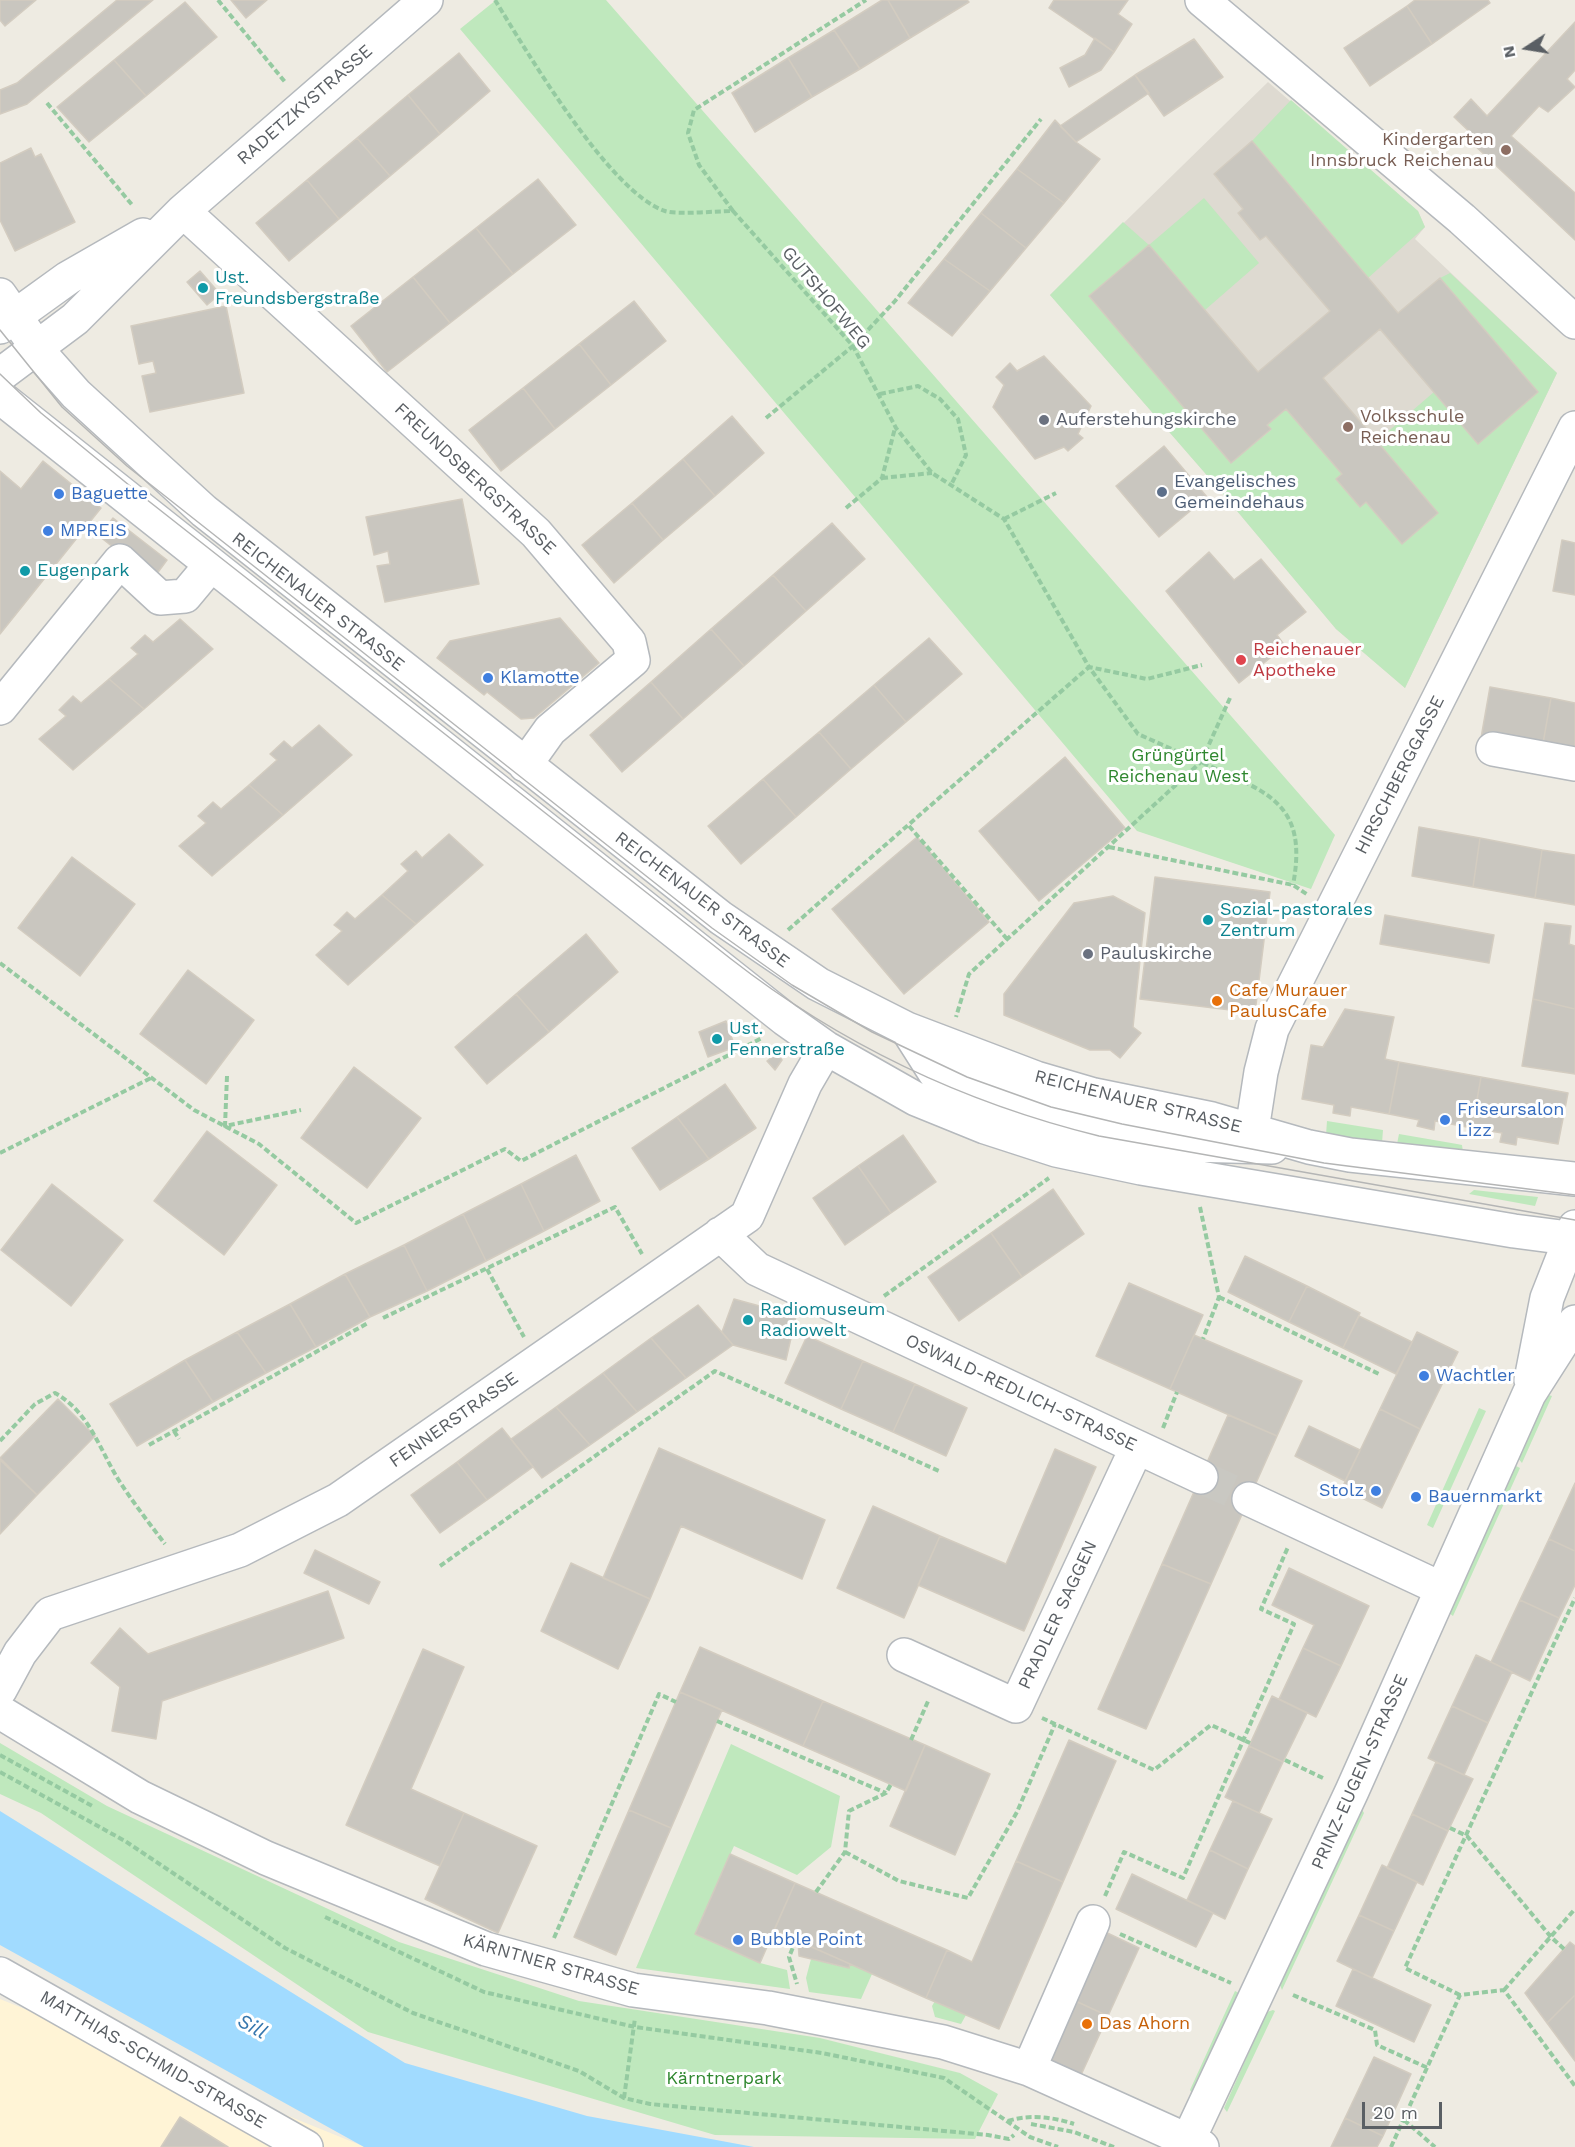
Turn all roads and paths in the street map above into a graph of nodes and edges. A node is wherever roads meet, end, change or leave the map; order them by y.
1 (218, 0) edge
2 (426, 0) edge
3 (495, 0) edge
4 (866, 0) edge
5 (1202, 0) edge
6 (285, 82) dead end
7 (47, 103) dead end
8 (1041, 119) dead end
9 (133, 206) dead end
10 (734, 211) junction
11 (172, 218) junction
12 (129, 253) junction
13 (5, 312) edge
14 (1575, 322) edge
15 (853, 346) junction
16 (37, 347) junction
17 (0, 375) edge
18 (880, 394) junction
19 (0, 397) edge
20 (766, 418) dead end
21 (896, 428) junction
22 (1575, 428) edge
23 (932, 473) junction
24 (882, 478) junction
25 (951, 485) junction
26 (1056, 493) dead end
27 (846, 508) dead end
28 (1004, 519) junction
29 (210, 566) junction
30 (1202, 665) dead end
31 (1089, 667) junction
32 (1230, 698) dead end
33 (0, 708) edge
34 (1493, 749) dead end
35 (1201, 762) junction
36 (1575, 764) edge
37 (525, 765) junction
38 (909, 826) junction
39 (1108, 847) junction
40 (1007, 939) junction
41 (765, 950) junction
42 (0, 963) edge
43 (785, 1019) junction
44 (955, 1022) dead end
45 (907, 1029) junction
46 (826, 1048) junction
47 (935, 1073) junction
48 (227, 1076) dead end
49 (153, 1077) junction
50 (890, 1085) junction
51 (301, 1110) dead end
52 (225, 1126) junction
53 (1252, 1130) junction
54 (1208, 1147) junction
55 (1309, 1147) junction
56 (0, 1153) edge
57 (1052, 1173) dead end
58 (1575, 1179) edge
59 (1303, 1196) junction
60 (1199, 1201) dead end
61 (720, 1234) junction
62 (1573, 1235) edge
63 (487, 1269) junction
64 (656, 1278) junction
65 (1219, 1297) junction
66 (853, 1313) junction
67 (383, 1318) dead end
68 (1575, 1322) edge
69 (368, 1323) dead end
70 (1203, 1339) dead end
71 (538, 1361) junction
72 (295, 1364) junction
73 (299, 1371) dead end
74 (1379, 1374) dead end
75 (1177, 1392) dead end
76 (1529, 1394) junction
77 (174, 1431) junction
78 (179, 1439) dead end
79 (0, 1441) edge
80 (149, 1445) dead end
81 (1145, 1451) junction
82 (939, 1472) dead end
83 (1201, 1477) tunnel mouth
84 (1249, 1498) tunnel mouth
85 (1299, 1522) junction
86 (440, 1566) dead end
87 (182, 1569) junction
88 (1442, 1589) junction
89 (1575, 1598) edge
90 (904, 1655) dead end
91 (942, 1672) junction
92 (0, 1690) edge
93 (676, 1702) dead end
94 (1016, 1706) junction
95 (0, 1712) edge
96 (717, 1721) dead end
97 (1054, 1724) junction
98 (911, 1740) dead end
99 (1243, 1740) junction
100 (1250, 1743) dead end
101 (0, 1755) edge
102 (1285, 1760) dead end
103 (0, 1772) edge
104 (1326, 1779) dead end
105 (891, 1784) dead end
106 (886, 1793) junction
107 (98, 1809) dead end
108 (1450, 1828) dead end
109 (1467, 1836) junction
110 (845, 1852) junction
111 (816, 1892) dead end
112 (1575, 1909) edge
113 (1093, 1922) junction
114 (1551, 1937) junction
115 (796, 1940) dead end
116 (552, 1942) dead end
117 (1564, 1949) dead end
118 (0, 1974) edge
119 (1232, 1984) dead end
120 (798, 1990) dead end
121 (1504, 1990) junction
122 (1293, 1995) dead end
123 (1460, 1995) junction
124 (635, 2014) dead end
125 (1428, 2068) junction
126 (1029, 2069) junction
127 (1575, 2086) edge
128 (624, 2098) junction
129 (1404, 2120) junction
130 (1031, 2124) dead end
131 (1080, 2127) dead end
132 (1014, 2135) dead end
133 (1192, 2145) edge
134 (306, 2147) edge
135 (1058, 2147) edge
136 (1114, 2147) edge
137 (1391, 2147) edge
138 (1435, 2147) edge

1 - 6 path
2 - 11 street, RADETZKYSTRASSE
3 - 10 path
4 - 10 path, GUTSHOFWEG
5 - 14 street
7 - 9 path
8 - 15 path
10 - 15 path, GUTSHOFWEG
11 - 12 street, RADETZKYSTRASSE
11 - 37 street, FREUNDSBERGSTRASSE
12 - 13 street, RADETZKYSTRASSE
12 - 16 street, RADETZKYSTRASSE
13 - 16 street, REICHENAUER STRASSE
15 - 18 path, GUTSHOFWEG
15 - 20 path
16 - 17 street, RADETZKYSTRASSE
16 - 37 street, REICHENAUER STRASSE
18 - 21 path, GUTSHOFWEG
18 - 25 path
19 - 29 street, REICHENAUER STRASSE
21 - 23 path, GUTSHOFWEG
21 - 24 path
22 - 53 street, HIRSCHBERGGASSE
23 - 24 path
23 - 25 path, GUTSHOFWEG
24 - 27 path
25 - 28 path, GUTSHOFWEG
26 - 28 path
28 - 31 path, GUTSHOFWEG
29 - 33 street
29 - 43 street, REICHENAUER STRASSE
30 - 31 path
31 - 35 path, GUTSHOFWEG
31 - 38 path
32 - 35 path
34 - 36 street
35 - 39 path
35 - 39 path, GUTSHOFWEG
37 - 41 street, REICHENAUER STRASSE
38 - 40 path
38 - 41 path
39 - 40 path
40 - 44 path
41 - 45 street, REICHENAUER STRASSE
42 - 49 path
43 - 46 street, REICHENAUER STRASSE
43 - 52 path
45 - 47 street
45 - 53 street, REICHENAUER STRASSE
46 - 50 street, REICHENAUER STRASSE
46 - 61 street, FENNERSTRASSE
47 - 50 street
47 - 54 street
48 - 52 path
49 - 52 path
49 - 56 path
50 - 59 street, REICHENAUER STRASSE
51 - 52 path
53 - 55 street, REICHENAUER STRASSE
54 - 55 street
54 - 59 street
55 - 58 street, REICHENAUER STRASSE
57 - 66 path
59 - 62 street, REICHENAUER STRASSE
60 - 65 path
61 - 64 street, FENNERSTRASSE
61 - 66 street, OSWALD-REDLICH-STRASSE
62 - 76 street, PRINZ-EUGEN-STRASSE
63 - 64 path
63 - 67 path
63 - 71 path
64 - 71 street, FENNERSTRASSE
65 - 70 path
65 - 74 path
66 - 81 street, OSWALD-REDLICH-STRASSE
68 - 76 street, PRINZ-EUGEN-STRASSE
69 - 72 path
71 - 87 street, FENNERSTRASSE
72 - 73 path
72 - 77 path
75 - 81 path
76 - 88 street, PRINZ-EUGEN-STRASSE
77 - 78 path
77 - 80 path
79 - 87 path
81 - 83 street, OSWALD-REDLICH-STRASSE
81 - 94 street, PRADLER SAGGEN
82 - 86 path
84 - 85 street
85 - 88 street
85 - 99 path
87 - 92 street, FENNERSTRASSE
88 - 133 street, PRINZ-EUGEN-STRASSE
89 - 109 path
90 - 91 street, PRADLER SAGGEN
91 - 94 street, PRADLER SAGGEN
91 - 98 path
93 - 116 path
94 - 97 path
95 - 126 street, KÄRNTNER STRASSE
96 - 106 path
97 - 99 path
97 - 110 path
99 - 100 path
99 - 113 path
101 - 107 path
102 - 104 path
103 - 128 path
105 - 106 path
106 - 110 path
108 - 109 path
109 - 114 path
109 - 123 path
110 - 111 path
112 - 114 path
113 - 119 path
113 - 126 street
114 - 117 path
114 - 121 path
115 - 120 path
118 - 134 street, MATTHIAS-SCHMID-STRASSE
121 - 123 path
121 - 127 path
122 - 125 path
123 - 125 path
124 - 128 path
125 - 129 path
126 - 133 street, KÄRNTNER STRASSE
128 - 132 path
129 - 137 path
129 - 138 path
130 - 136 path
131 - 135 path

